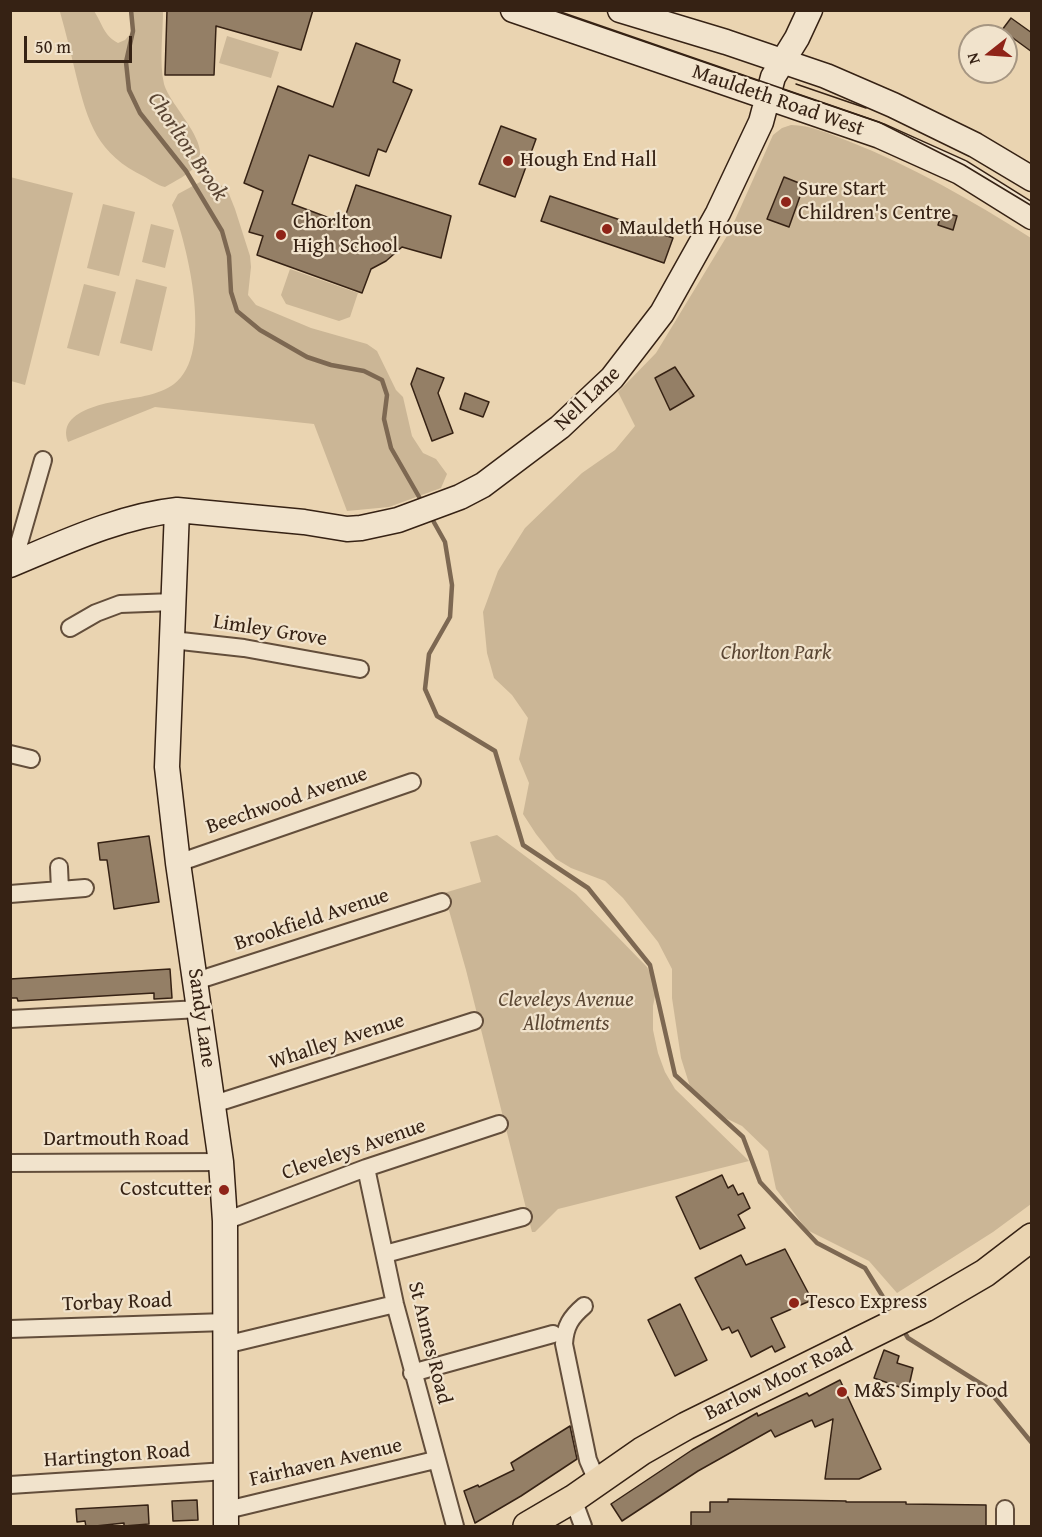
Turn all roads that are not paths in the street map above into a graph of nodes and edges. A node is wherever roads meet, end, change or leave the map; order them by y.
1 (513, 10) edge
2 (620, 10) edge
3 (810, 10) edge
4 (782, 62) junction
5 (767, 98) junction
6 (1032, 179) edge
7 (1032, 217) edge
8 (44, 460) dead end
9 (177, 510) junction
10 (15, 563) edge
11 (174, 602) junction
12 (70, 628) dead end
13 (172, 640) junction
14 (360, 669) dead end
15 (10, 754) edge
16 (31, 759) dead end
17 (412, 782) dead end
18 (178, 863) junction
19 (59, 867) dead end
20 (85, 888) dead end
21 (60, 890) junction
22 (10, 894) edge
23 (442, 902) dead end
24 (196, 981) junction
25 (200, 1009) junction
26 (10, 1019) edge
27 (474, 1021) dead end
28 (213, 1104) junction
29 (499, 1124) dead end
30 (221, 1162) junction
31 (10, 1163) edge
32 (366, 1168) junction
33 (523, 1217) dead end
34 (225, 1221) junction
35 (1032, 1237) edge
36 (385, 1254) junction
37 (395, 1304) junction
38 (584, 1306) dead end
39 (10, 1329) edge
40 (226, 1333) junction
41 (553, 1334) dead end
42 (412, 1373) junction
43 (435, 1460) junction
44 (226, 1471) junction
45 (598, 1483) junction
46 (10, 1485) edge
47 (573, 1499) junction
48 (1005, 1509) dead end
49 (226, 1518) edge
50 (455, 1527) edge
51 (527, 1527) edge
52 (583, 1527) edge
53 (1005, 1527) edge

1 - 5 street, Mauldeth Road West
2 - 4 street, Mauldeth Road West
3 - 4 street, Nell Lane
4 - 5 street, Nell Lane
4 - 6 street, Mauldeth Road West
5 - 7 street, Mauldeth Road West
5 - 9 street, Nell Lane
8 - 10 street
9 - 10 street, Nell Lane
9 - 11 street, Sandy Lane
11 - 12 street
11 - 13 street, Sandy Lane
13 - 14 street, Limley Grove
13 - 18 street, Sandy Lane
15 - 16 street
17 - 18 street, Beechwood Avenue
18 - 24 street, Sandy Lane
19 - 21 street
20 - 21 street
21 - 22 street
23 - 24 street, Brookfield Avenue
24 - 25 street, Sandy Lane
25 - 26 street
25 - 28 street, Sandy Lane
27 - 28 street, Whalley Avenue
28 - 30 street, Sandy Lane
29 - 32 street, Cleveleys Avenue
30 - 31 street, Dartmouth Road
30 - 34 street, Sandy Lane
32 - 34 street, Cleveleys Avenue
32 - 36 street, St Annes Road
33 - 36 street
34 - 40 street, Sandy Lane
35 - 45 main road, Barlow Moor Road
36 - 37 street, St Annes Road
37 - 40 street, Torbay Road
37 - 42 street, St Annes Road
38 - 45 street
39 - 40 street, Torbay Road
40 - 44 street, Sandy Lane
41 - 42 street
42 - 43 street, St Annes Road
43 - 49 street, Fairhaven Avenue
43 - 50 street, St Annes Road
44 - 46 street, Hartington Road
44 - 49 street, Sandy Lane
45 - 47 main road, Barlow Moor Road
47 - 51 main road, Barlow Moor Road
47 - 52 street
48 - 53 street

